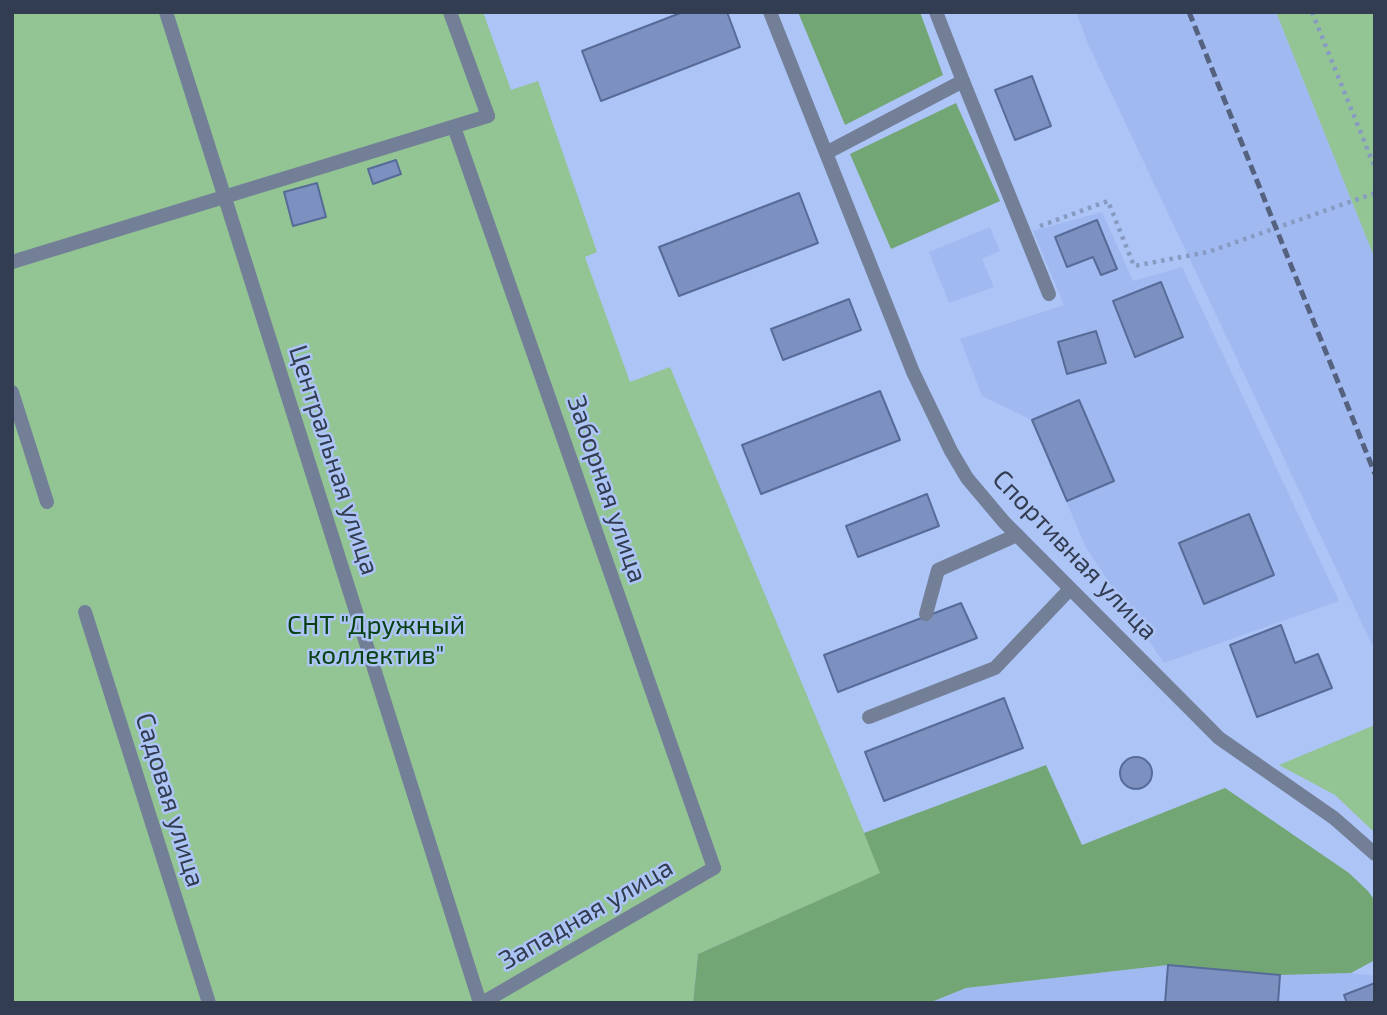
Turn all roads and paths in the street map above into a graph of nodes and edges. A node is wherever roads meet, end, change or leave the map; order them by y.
1 (166, 12) edge
2 (450, 12) edge
3 (770, 12) edge
4 (936, 12) edge
5 (1312, 12) edge
6 (963, 81) junction
7 (454, 127) junction
8 (826, 153) junction
9 (1375, 168) edge
10 (1375, 194) edge
11 (224, 197) junction
12 (1025, 232) junction
13 (12, 262) edge
14 (1049, 294) dead end
15 (12, 392) edge
16 (47, 502) dead end
17 (1017, 535) junction
18 (1070, 589) junction
19 (85, 612) dead end
20 (926, 614) dead end
21 (869, 717) dead end
22 (1375, 854) edge
23 (714, 868) joint
24 (209, 1003) edge
25 (481, 1003) edge

1 - 11 street, Центральная улица
2 - 7 street
3 - 8 street, Спортивная улица
4 - 6 street
5 - 9 path
6 - 8 street
6 - 12 street
7 - 11 street
7 - 23 street, Заборная улица
8 - 17 street, Спортивная улица
10 - 12 path
11 - 13 street
11 - 25 street, Центральная улица
12 - 14 street
15 - 16 street
17 - 18 street, Спортивная улица
17 - 20 street
18 - 21 street
18 - 22 street, Спортивная улица
19 - 24 street, Садовая улица
23 - 25 street, Западная улица

